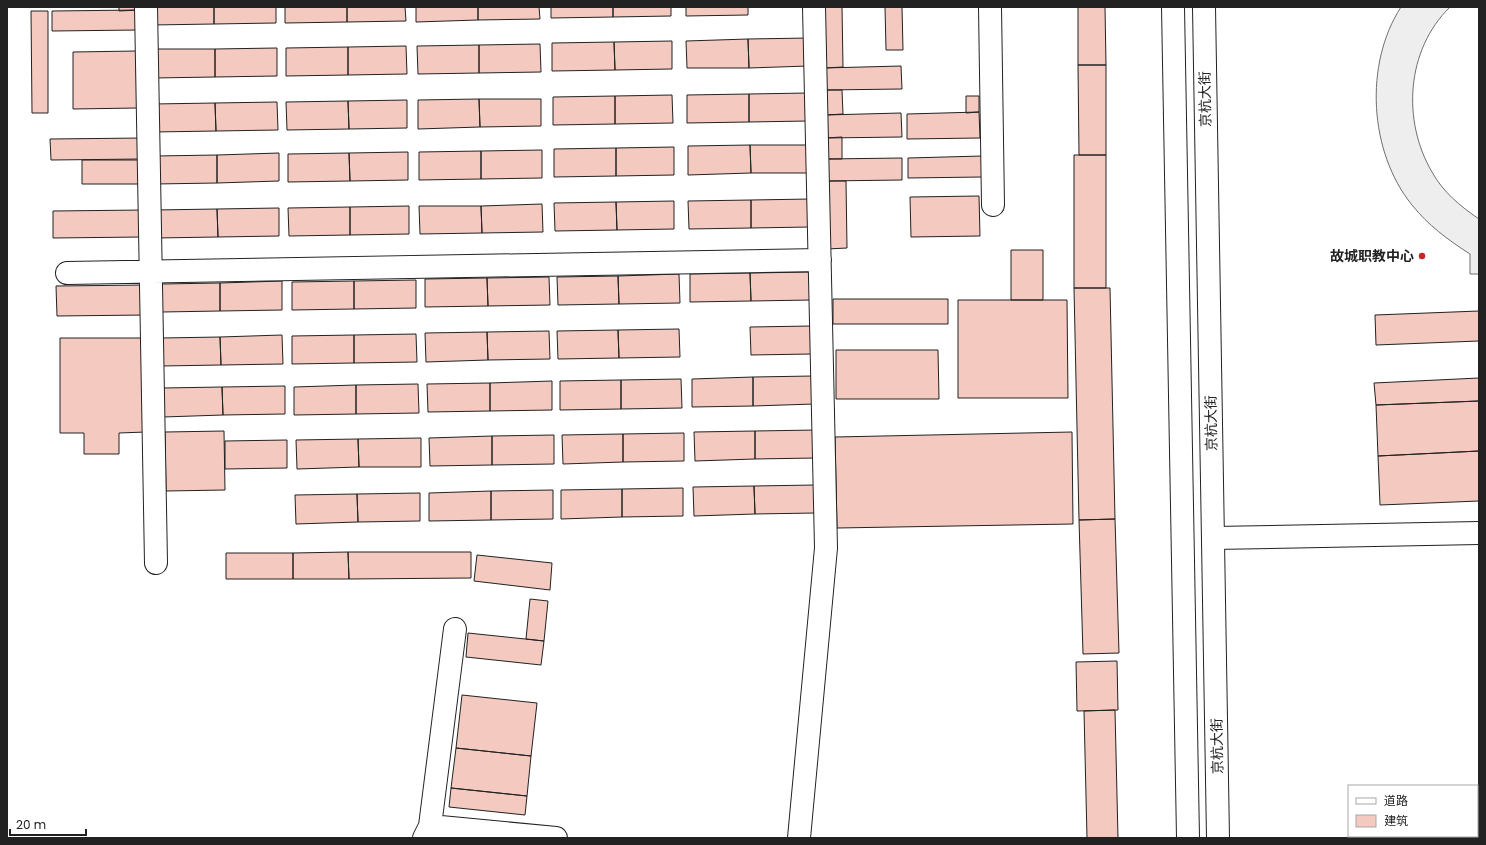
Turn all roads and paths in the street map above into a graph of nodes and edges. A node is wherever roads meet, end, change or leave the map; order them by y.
1 (146, 7) edge
2 (814, 7) edge
3 (990, 7) edge
4 (1173, 7) edge
5 (1204, 7) edge
6 (994, 205) dead end
7 (820, 260) junction
8 (151, 272) junction
9 (67, 273) dead end
10 (1479, 533) edge
11 (1213, 538) junction
12 (156, 563) dead end
13 (455, 629) dead end
14 (427, 832) edge
15 (556, 838) edge
16 (799, 838) edge
17 (1188, 838) edge
18 (1218, 838) edge

1 - 8 street
2 - 7 street
3 - 6 street
4 - 17 street
5 - 11 street, 京杭大街
7 - 8 street
7 - 16 street
8 - 9 street
8 - 12 street
10 - 11 street
11 - 18 street, 京杭大街
13 - 14 street
14 - 15 street

